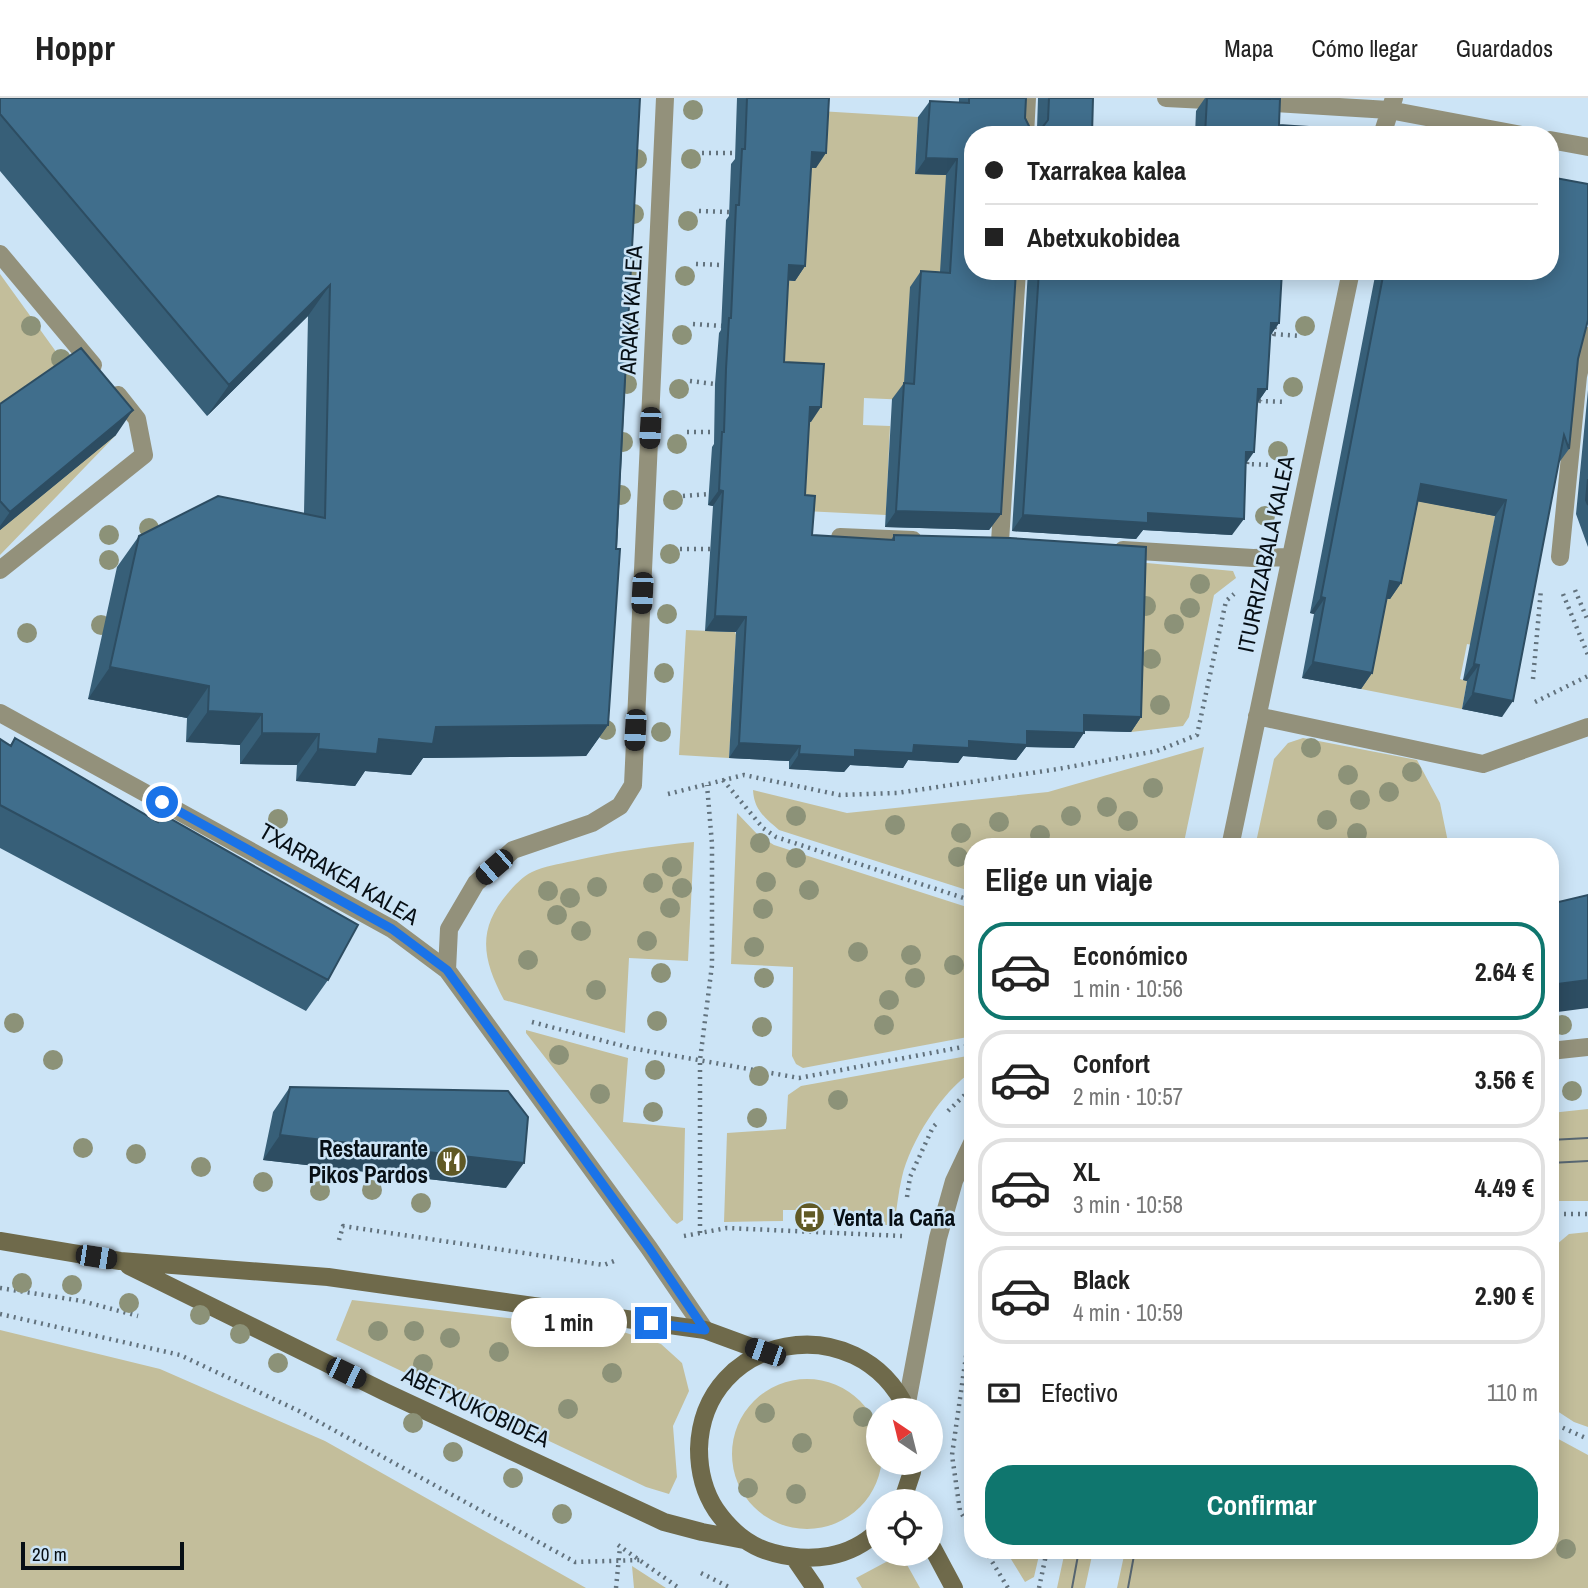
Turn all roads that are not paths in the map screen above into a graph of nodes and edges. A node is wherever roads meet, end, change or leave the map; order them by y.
1 (665, 98) edge
2 (1027, 98) edge
3 (1166, 98) edge
4 (1392, 104) edge
5 (1025, 126) edge
6 (1385, 126) edge
7 (1484, 126) edge
8 (1559, 142) edge
9 (1588, 148) edge
10 (0, 254) edge
11 (1016, 280) edge
12 (1349, 280) edge
13 (1588, 337) edge
14 (822, 537) edge
15 (932, 540) edge
16 (1000, 543) edge
17 (1107, 549) edge
18 (1291, 557) junction
19 (1559, 557) road end
20 (0, 570) edge
21 (0, 713) edge
22 (1257, 716) junction
23 (1588, 727) edge
24 (1232, 838) edge
25 (447, 970) junction
26 (1588, 1047) edge
27 (1559, 1050) edge
28 (964, 1160) edge
29 (0, 1241) edge
30 (120, 1261) junction
31 (705, 1330) junction
32 (765, 1352) junction
33 (900, 1398) edge
34 (908, 1398) edge
35 (744, 1540) junction
36 (866, 1540) edge
37 (795, 1559) junction
38 (942, 1566) edge
39 (815, 1588) edge
40 (954, 1588) edge

1 - 25 street, ARAKA KALEA
2 - 5 street
3 - 4 street
4 - 6 street
4 - 7 street
8 - 9 street
10 - 20 street
11 - 16 street
12 - 18 street, ITURRIZABALA KALEA
13 - 19 street
14 - 15 street
17 - 18 street
18 - 22 street, ITURRIZABALA KALEA
21 - 25 street, TXARRAKEA KALEA
22 - 23 street
22 - 24 street, ITURRIZABALA KALEA
25 - 31 street, TXARRAKEA KALEA
26 - 27 street
28 - 34 street
29 - 30 street, ABETXUKOBIDEA
30 - 31 street, ABETXUKOBIDEA
30 - 35 street, ABETXUKOBIDEA
31 - 32 street, ABETXUKOBIDEA
32 - 33 street
32 - 35 street
35 - 37 street
36 - 37 street
37 - 39 street
38 - 40 street

